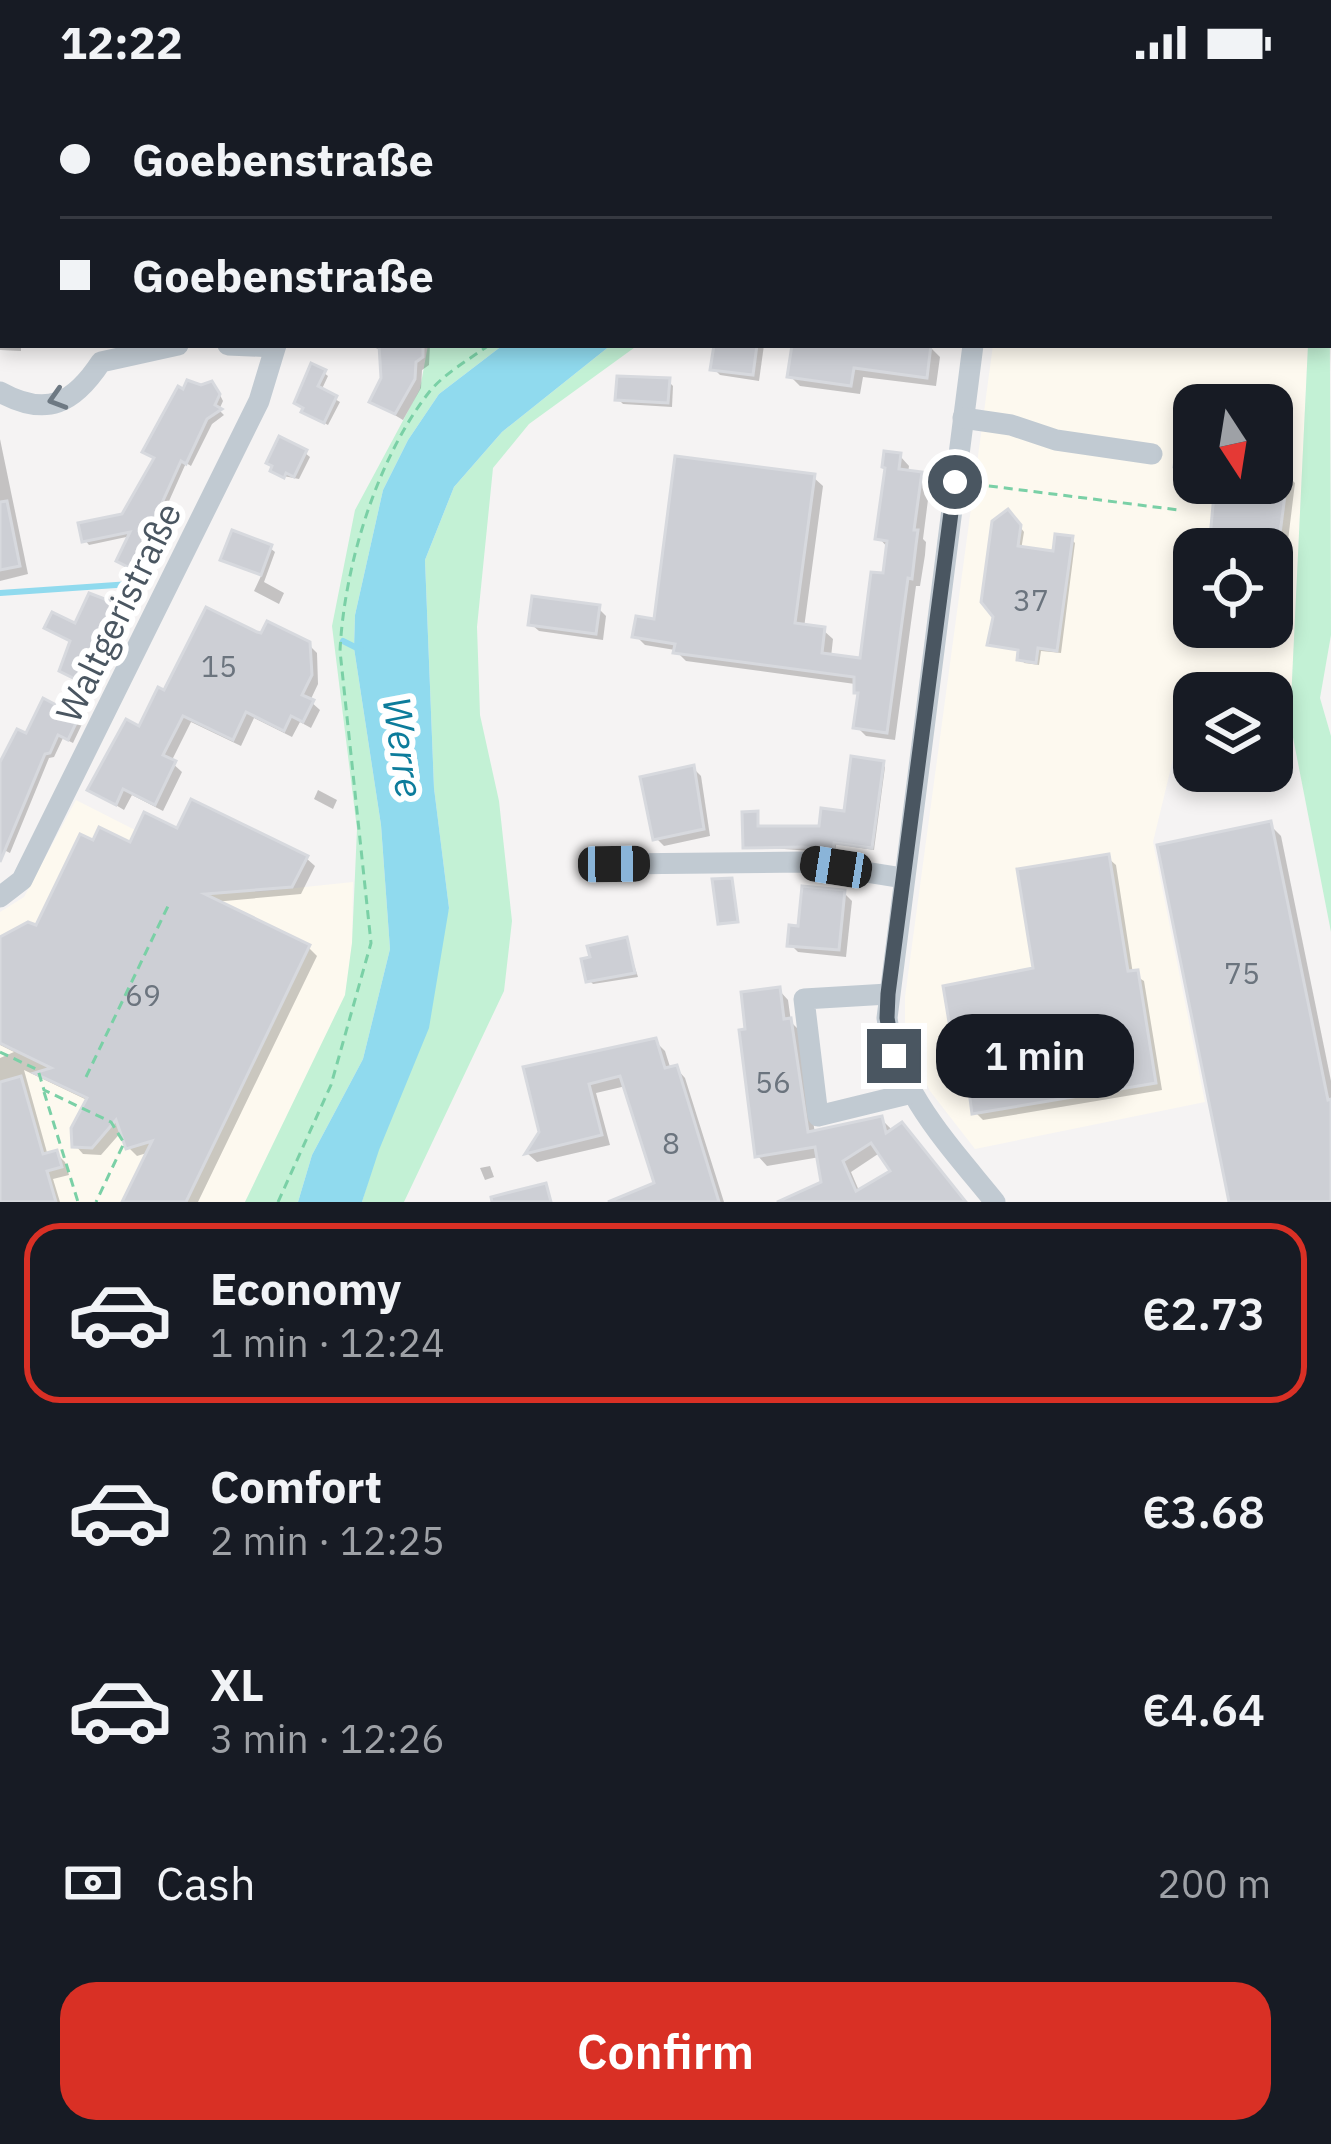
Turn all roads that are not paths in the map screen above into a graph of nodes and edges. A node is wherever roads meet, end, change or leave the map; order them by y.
1 (164, 348) edge
2 (275, 348) edge
3 (973, 348) edge
4 (0, 392) edge
5 (963, 418) junction
6 (1152, 454) dead end
7 (614, 864) dead end
8 (903, 878) junction
9 (0, 897) edge
10 (888, 994) junction
11 (912, 1093) junction
12 (994, 1202) edge

1 -> 4 street
2 - 9 street, Waltgeristraße
3 - 5 street
5 - 6 street
5 - 8 street
7 - 8 street
8 - 10 street
10 - 11 street
10 - 11 street
11 - 12 street

